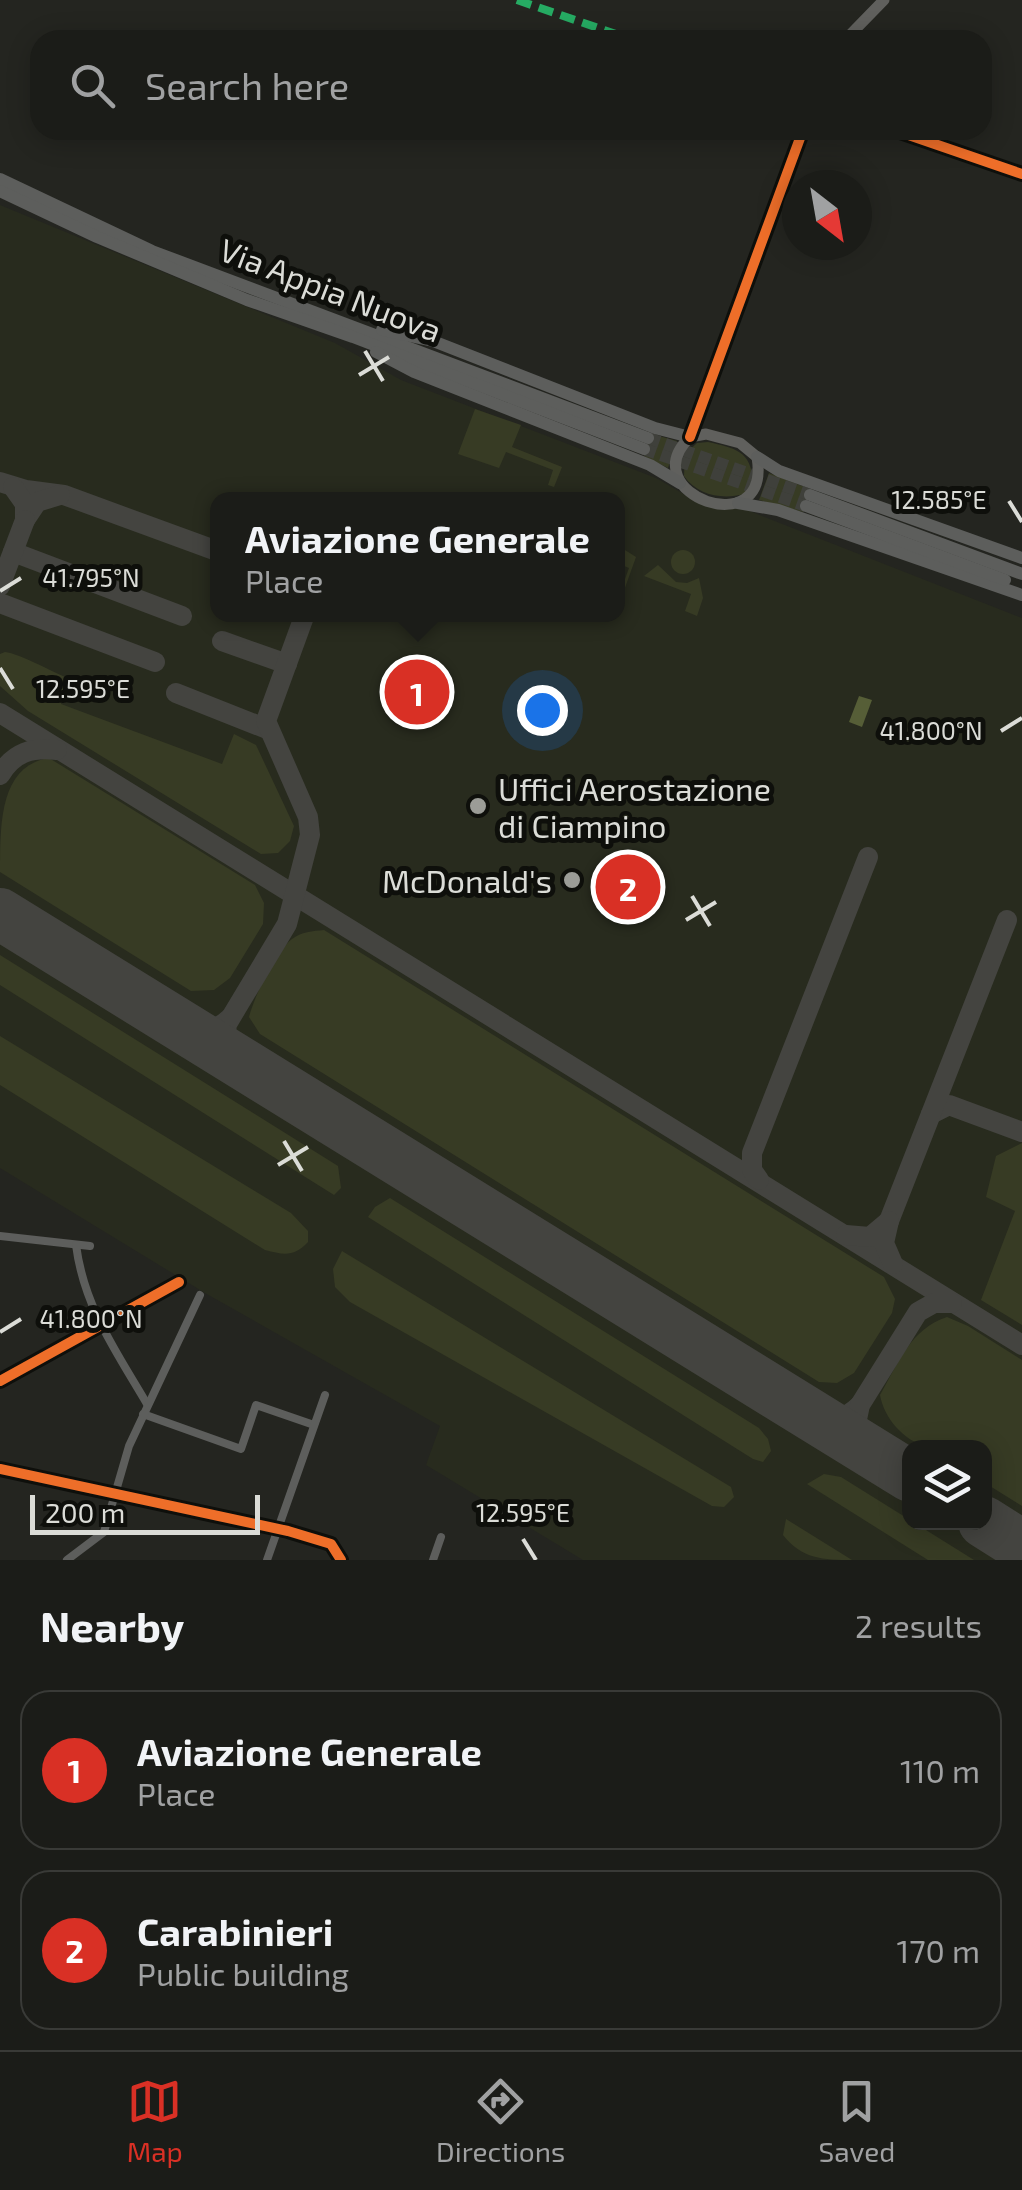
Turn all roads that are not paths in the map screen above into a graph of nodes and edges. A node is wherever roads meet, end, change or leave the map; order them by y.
1 (884, 0) edge
2 (855, 30) edge
3 (799, 140) edge
4 (923, 140) edge
5 (1022, 174) edge
6 (0, 180) edge
7 (0, 191) edge
8 (356, 332) junction
9 (699, 408) junction
10 (716, 436) junction
11 (690, 437) junction
12 (646, 444) tunnel mouth
13 (757, 457) junction
14 (680, 483) junction
15 (738, 503) junction
16 (1022, 558) edge
17 (1022, 574) edge
18 (1022, 586) edge
19 (1022, 594) edge
20 (0, 1236) edge
21 (76, 1244) junction
22 (90, 1246) dead end
23 (180, 1282) dead end
24 (200, 1295) dead end
25 (100, 1325) junction
26 (0, 1381) edge
27 (324, 1395) dead end
28 (147, 1404) junction
29 (143, 1414) junction
30 (314, 1425) junction
31 (0, 1470) edge
32 (116, 1494) junction
33 (280, 1529) junction
34 (441, 1538) dead end
35 (67, 1560) edge
36 (267, 1560) edge
37 (342, 1560) edge
38 (434, 1560) edge

1 - 2 street
3 - 9 street
4 - 5 street
6 - 8 main road, Via Appia Nuova
7 - 8 main road, Via Appia Nuova
8 - 11 main road
8 - 12 main road, Via Appia Nuova
8 - 14 main road
9 - 10 street
9 - 11 street
10 - 11 street
10 - 13 street
11 - 14 street
13 - 15 street
13 - 16 main road
14 - 15 street
15 - 19 main road
17 - 18 main road
20 - 21 street
21 - 22 street
21 - 25 street
23 - 25 street
24 - 28 street
25 - 26 street
25 - 28 street
27 - 30 street
28 - 29 street
29 - 30 street
29 - 32 street
30 - 33 street
31 - 32 street
32 - 33 street
32 - 35 street
33 - 36 street
33 - 37 street
34 - 38 street

